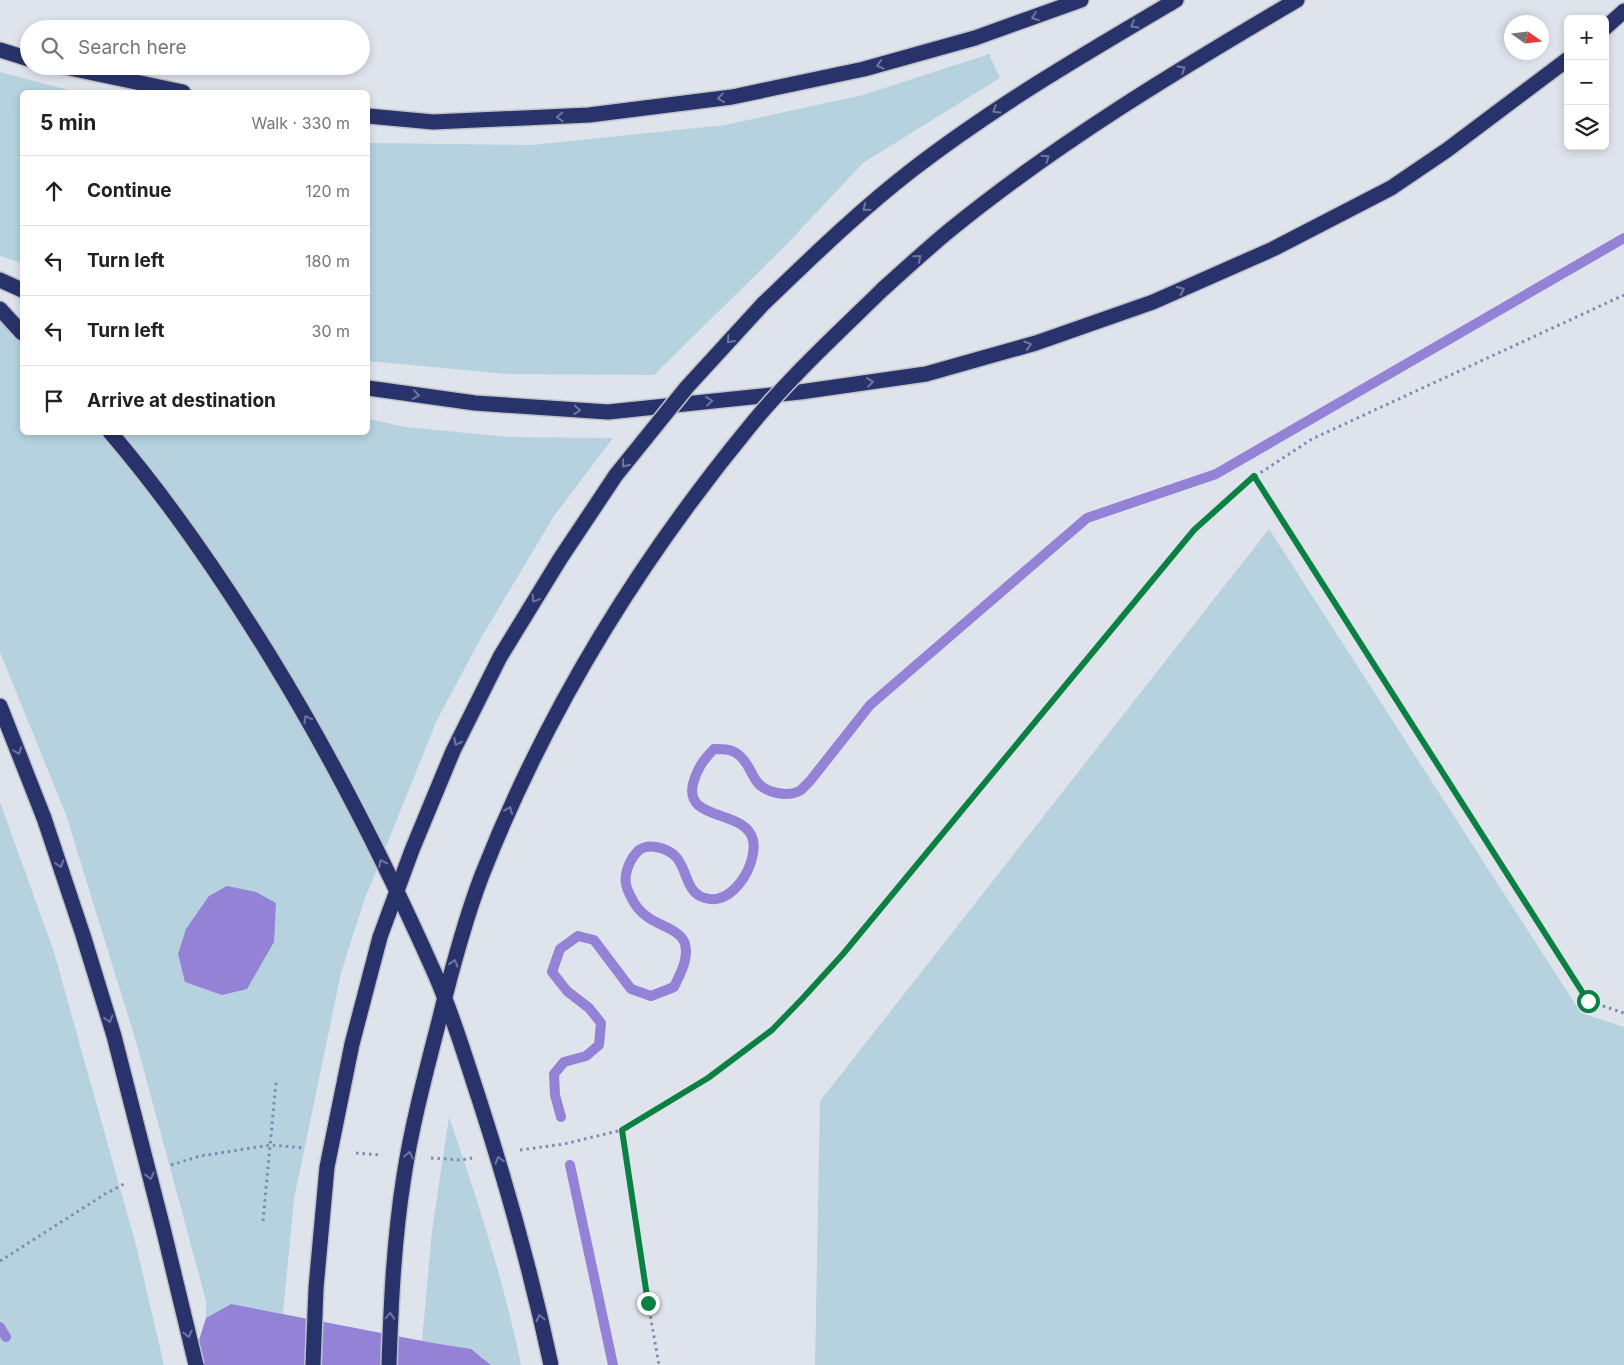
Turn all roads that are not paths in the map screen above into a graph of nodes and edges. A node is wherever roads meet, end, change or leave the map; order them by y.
1 (1081, 0) edge
2 (1176, 0) edge
3 (1297, 0) edge
4 (1624, 11) edge
5 (1609, 24) edge
6 (0, 50) edge
7 (20, 56) edge
8 (1567, 60) edge
9 (103, 75) edge
10 (174, 90) edge
11 (370, 116) edge
12 (0, 280) edge
13 (20, 289) edge
14 (0, 309) edge
15 (20, 331) edge
16 (370, 388) edge
17 (113, 435) edge
18 (0, 706) edge
19 (196, 1365) edge
20 (313, 1365) edge
21 (389, 1365) edge
22 (551, 1365) edge

1 -> 11 highway
2 -> 20 highway, bridge
21 -> 3 highway, bridge
4 - 5 highway
6 - 7 highway
16 -> 8 highway
9 - 10 highway
12 - 13 highway
14 - 15 highway
22 -> 17 highway, bridge
18 -> 19 highway, bridge

